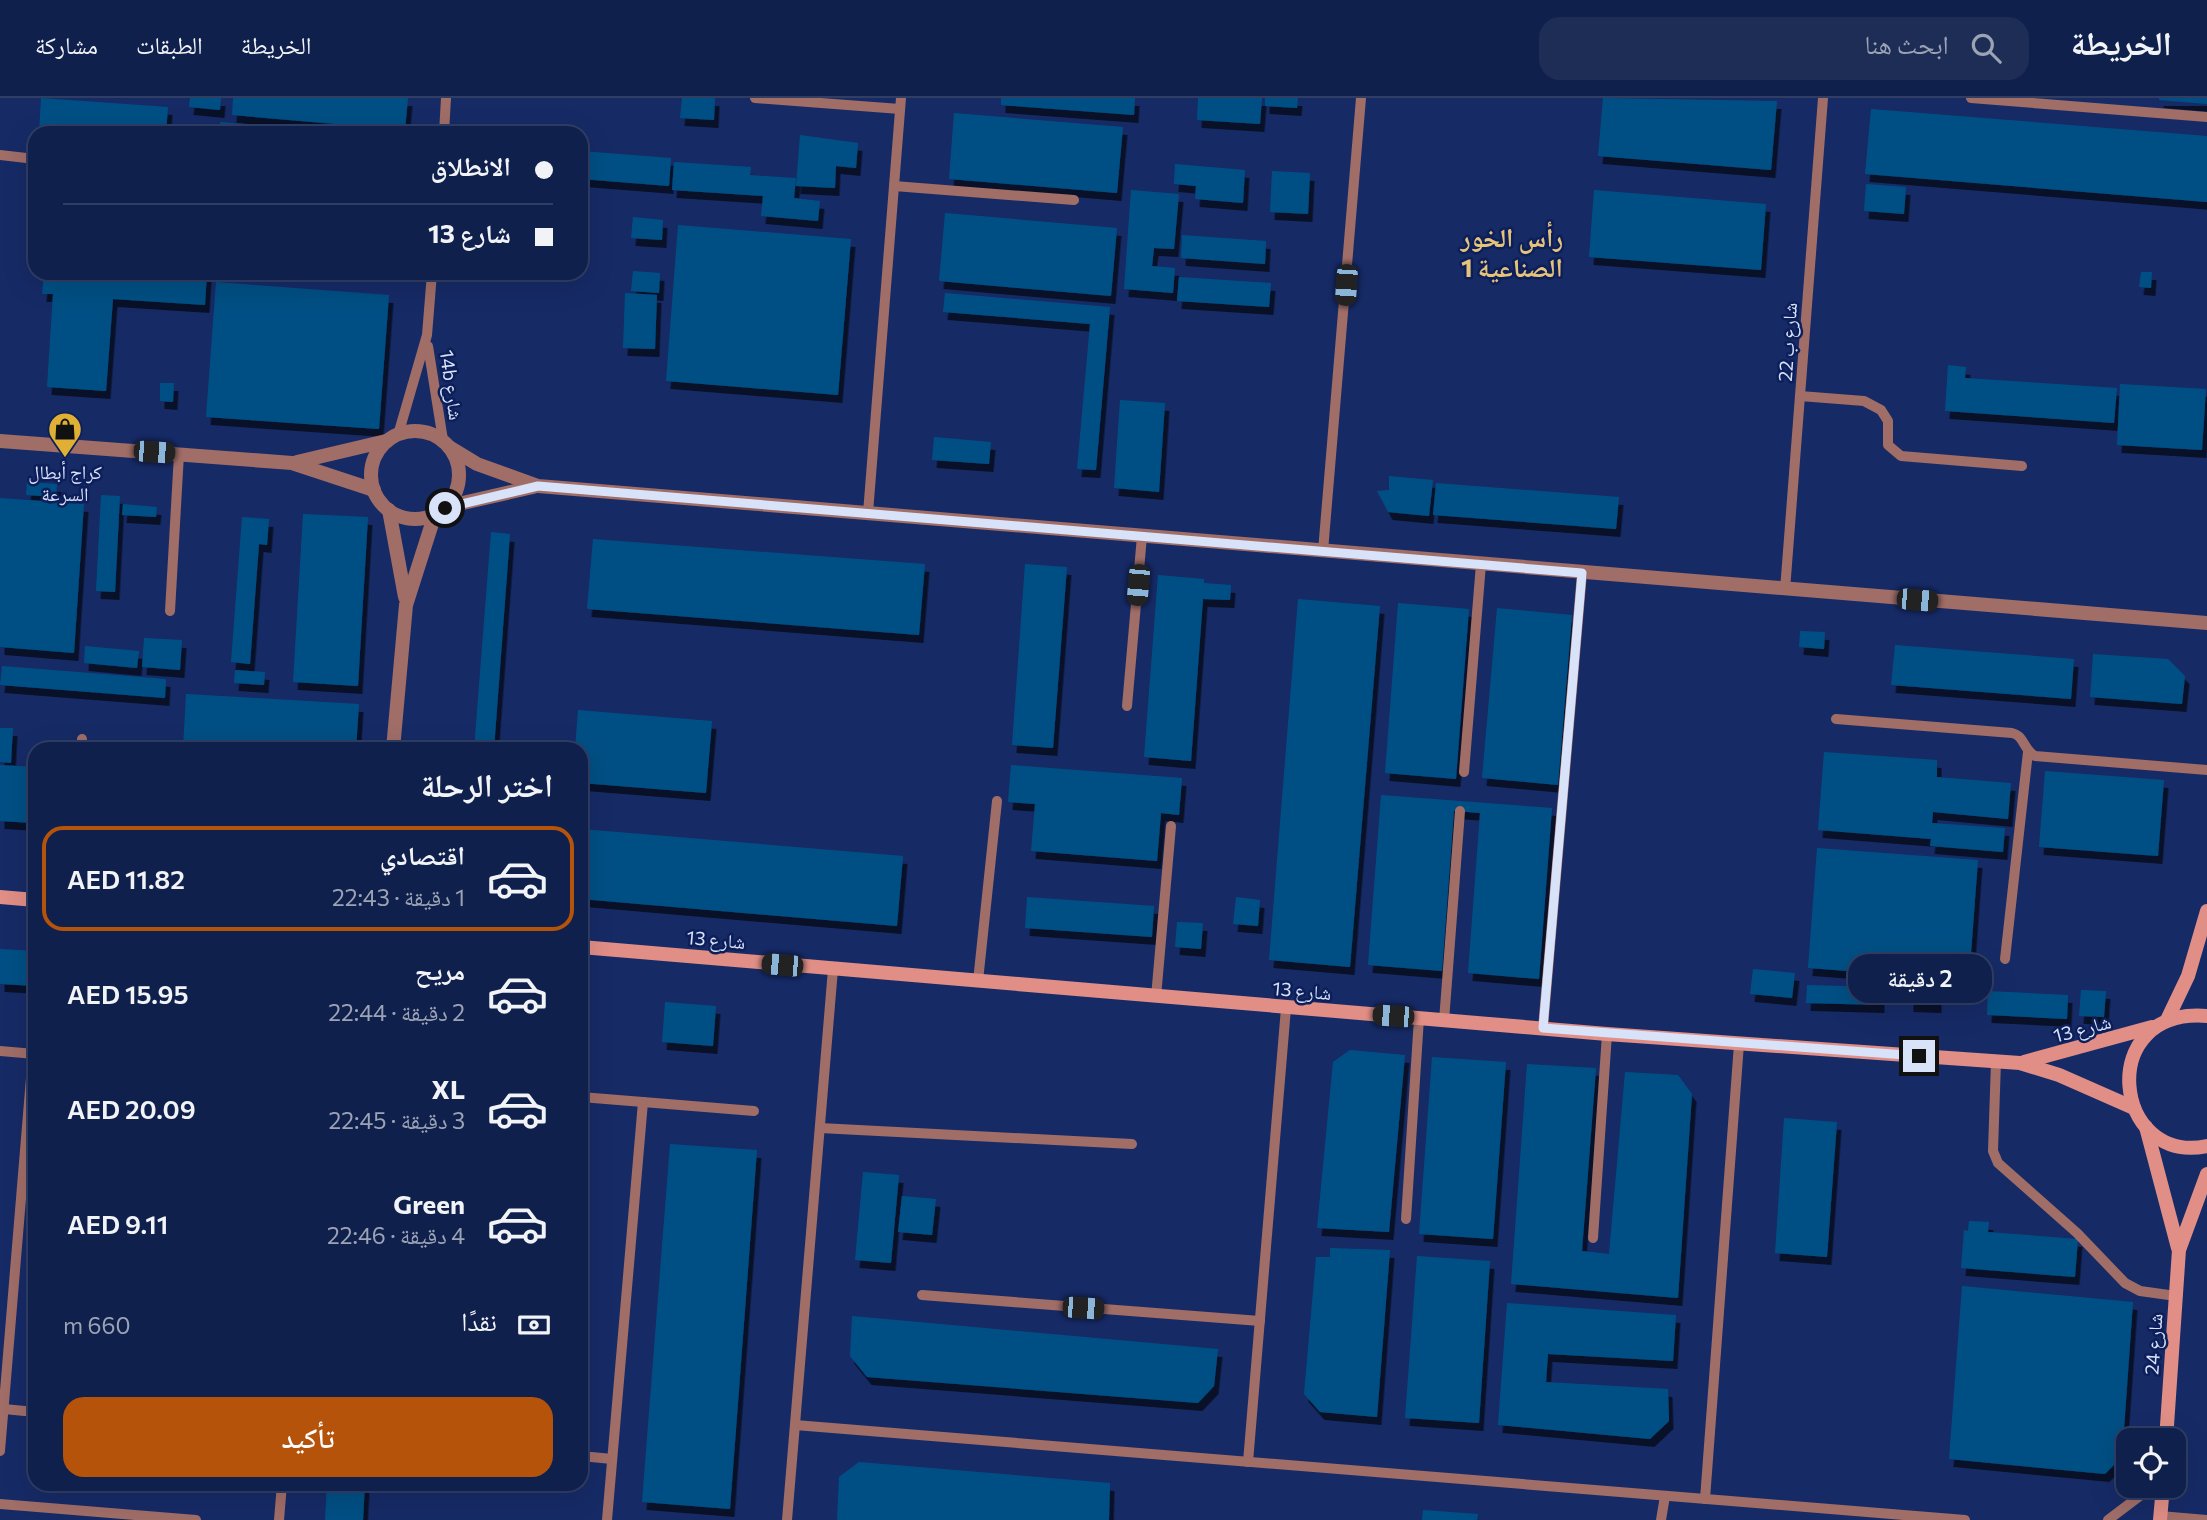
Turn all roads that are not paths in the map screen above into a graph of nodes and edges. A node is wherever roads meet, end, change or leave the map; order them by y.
1 (446, 98) edge
2 (755, 98) edge
3 (901, 98) edge
4 (1361, 98) edge
5 (1823, 98) edge
6 (1971, 98) edge
7 (900, 109) junction
8 (2207, 117) edge
9 (444, 126) edge
10 (0, 155) edge
11 (28, 158) edge
12 (894, 186) junction
13 (1074, 200) dead end
14 (431, 280) edge
15 (427, 335) junction
16 (1800, 396) junction
17 (393, 438) junction
18 (0, 441) edge
19 (446, 443) junction
20 (179, 454) junction
21 (292, 463) junction
22 (2022, 466) dead end
23 (538, 486) junction
24 (374, 490) junction
25 (389, 510) junction
26 (440, 511) junction
27 (868, 513) junction
28 (1142, 536) junction
29 (1323, 551) junction
30 (1481, 564) junction
31 (1582, 573) junction
32 (1785, 590) junction
33 (406, 605) junction
34 (170, 611) dead end
35 (2207, 623) edge
36 (1127, 706) dead end
37 (1836, 719) dead end
38 (394, 742) edge
39 (2028, 752) junction
40 (2207, 770) edge
41 (1464, 772) dead end
42 (997, 801) dead end
43 (1460, 811) dead end
44 (1171, 827) dead end
45 (0, 897) edge
46 (28, 899) edge
47 (2207, 911) edge
48 (588, 948) edge
49 (2005, 959) dead end
50 (833, 969) junction
51 (978, 981) junction
52 (1156, 996) junction
53 (1286, 1008) junction
54 (2207, 1016) edge
55 (1419, 1018) junction
56 (1444, 1021) junction
57 (2160, 1023) junction
58 (1543, 1028) junction
59 (1607, 1034) junction
60 (1739, 1044) junction
61 (0, 1051) edge
62 (28, 1053) edge
63 (1996, 1061) junction
64 (2020, 1063) junction
65 (588, 1098) edge
66 (643, 1102) junction
67 (2133, 1108) junction
68 (754, 1111) dead end
69 (28, 1125) edge
70 (2146, 1127) junction
71 (820, 1128) junction
72 (1132, 1144) dead end
73 (2207, 1146) edge
74 (2207, 1174) edge
75 (1406, 1219) dead end
76 (1593, 1238) dead end
77 (2179, 1250) junction
78 (922, 1295) dead end
79 (2176, 1296) junction
80 (1260, 1321) junction
81 (4, 1409) junction
82 (28, 1411) edge
83 (795, 1424) junction
84 (2167, 1428) edge
85 (0, 1451) edge
86 (588, 1457) edge
87 (612, 1459) junction
88 (1248, 1462) junction
89 (281, 1491) edge
90 (1665, 1496) junction
91 (2137, 1498) edge
92 (2162, 1498) edge
93 (1706, 1499) junction
94 (0, 1504) edge
95 (1841, 1515) edge
96 (2160, 1518) edge
97 (196, 1520) edge
98 (279, 1520) edge
99 (607, 1520) edge
100 (787, 1520) edge
101 (1661, 1520) edge
102 (1965, 1520) edge
103 (2108, 1520) edge
104 (2207, 1520) edge

1 - 9 lane
2 - 7 lane
3 - 7 lane
4 - 29 lane
5 - 16 lane, شارع ب 22
6 - 8 lane
7 - 12 lane
10 - 11 lane
12 - 13 lane
12 - 27 lane
14 - 15 lane, 14b شارع
15 - 17 lane, 14b شارع
15 - 19 lane, 14b شارع
16 - 22 lane
16 - 32 lane, شارع ب 22
17 - 19 street
17 - 21 street
17 - 24 street
18 - 20 street
19 - 23 street
19 - 26 street
20 - 21 street
20 - 34 lane
21 - 24 street
23 - 26 street
23 - 27 street
24 - 25 street
25 - 26 street
25 - 33 street
26 - 33 street
27 - 28 street
28 - 29 street
28 - 36 lane
29 - 30 street
30 - 31 street
30 - 41 lane
31 - 32 street
31 - 58 lane
32 - 35 street
33 - 38 street
37 - 39 lane
39 - 40 lane
39 - 49 lane
42 - 51 lane
43 - 56 lane
44 - 52 lane
45 - 46 street
47 - 57 street
48 - 50 street, شارع 13
50 - 51 street, شارع 13
50 - 71 lane
51 - 52 street, شارع 13
52 - 53 street, شارع 13
53 - 55 street, شارع 13
53 - 80 lane
54 - 57 street, شارع 13
55 - 56 street, شارع 13
55 - 75 lane
56 - 58 street, شارع 13
57 - 64 street, شارع 13
57 - 67 street
58 - 59 street, شارع 13
59 - 60 street, شارع 13
59 - 76 lane
60 - 63 street, شارع 13
60 - 93 lane
61 - 62 lane
63 - 64 street, شارع 13
63 - 79 lane
64 - 67 street, شارع 13
65 - 66 lane
66 - 68 lane
66 - 87 lane
67 - 70 street
69 - 81 lane
70 - 73 street
70 - 77 street, شارع 24
71 - 72 lane
71 - 83 lane
74 - 77 street, شارع 24
77 - 79 street, شارع 24
78 - 80 lane
79 - 84 street, شارع 24
80 - 88 lane
81 - 82 lane
81 - 85 lane
83 - 88 lane
83 - 100 lane
86 - 87 lane
87 - 99 lane
88 - 90 lane
89 - 98 lane
90 - 93 lane
90 - 101 lane
91 - 103 lane
92 - 96 street
93 - 95 lane
94 - 97 lane
95 - 102 lane
96 - 104 lane

